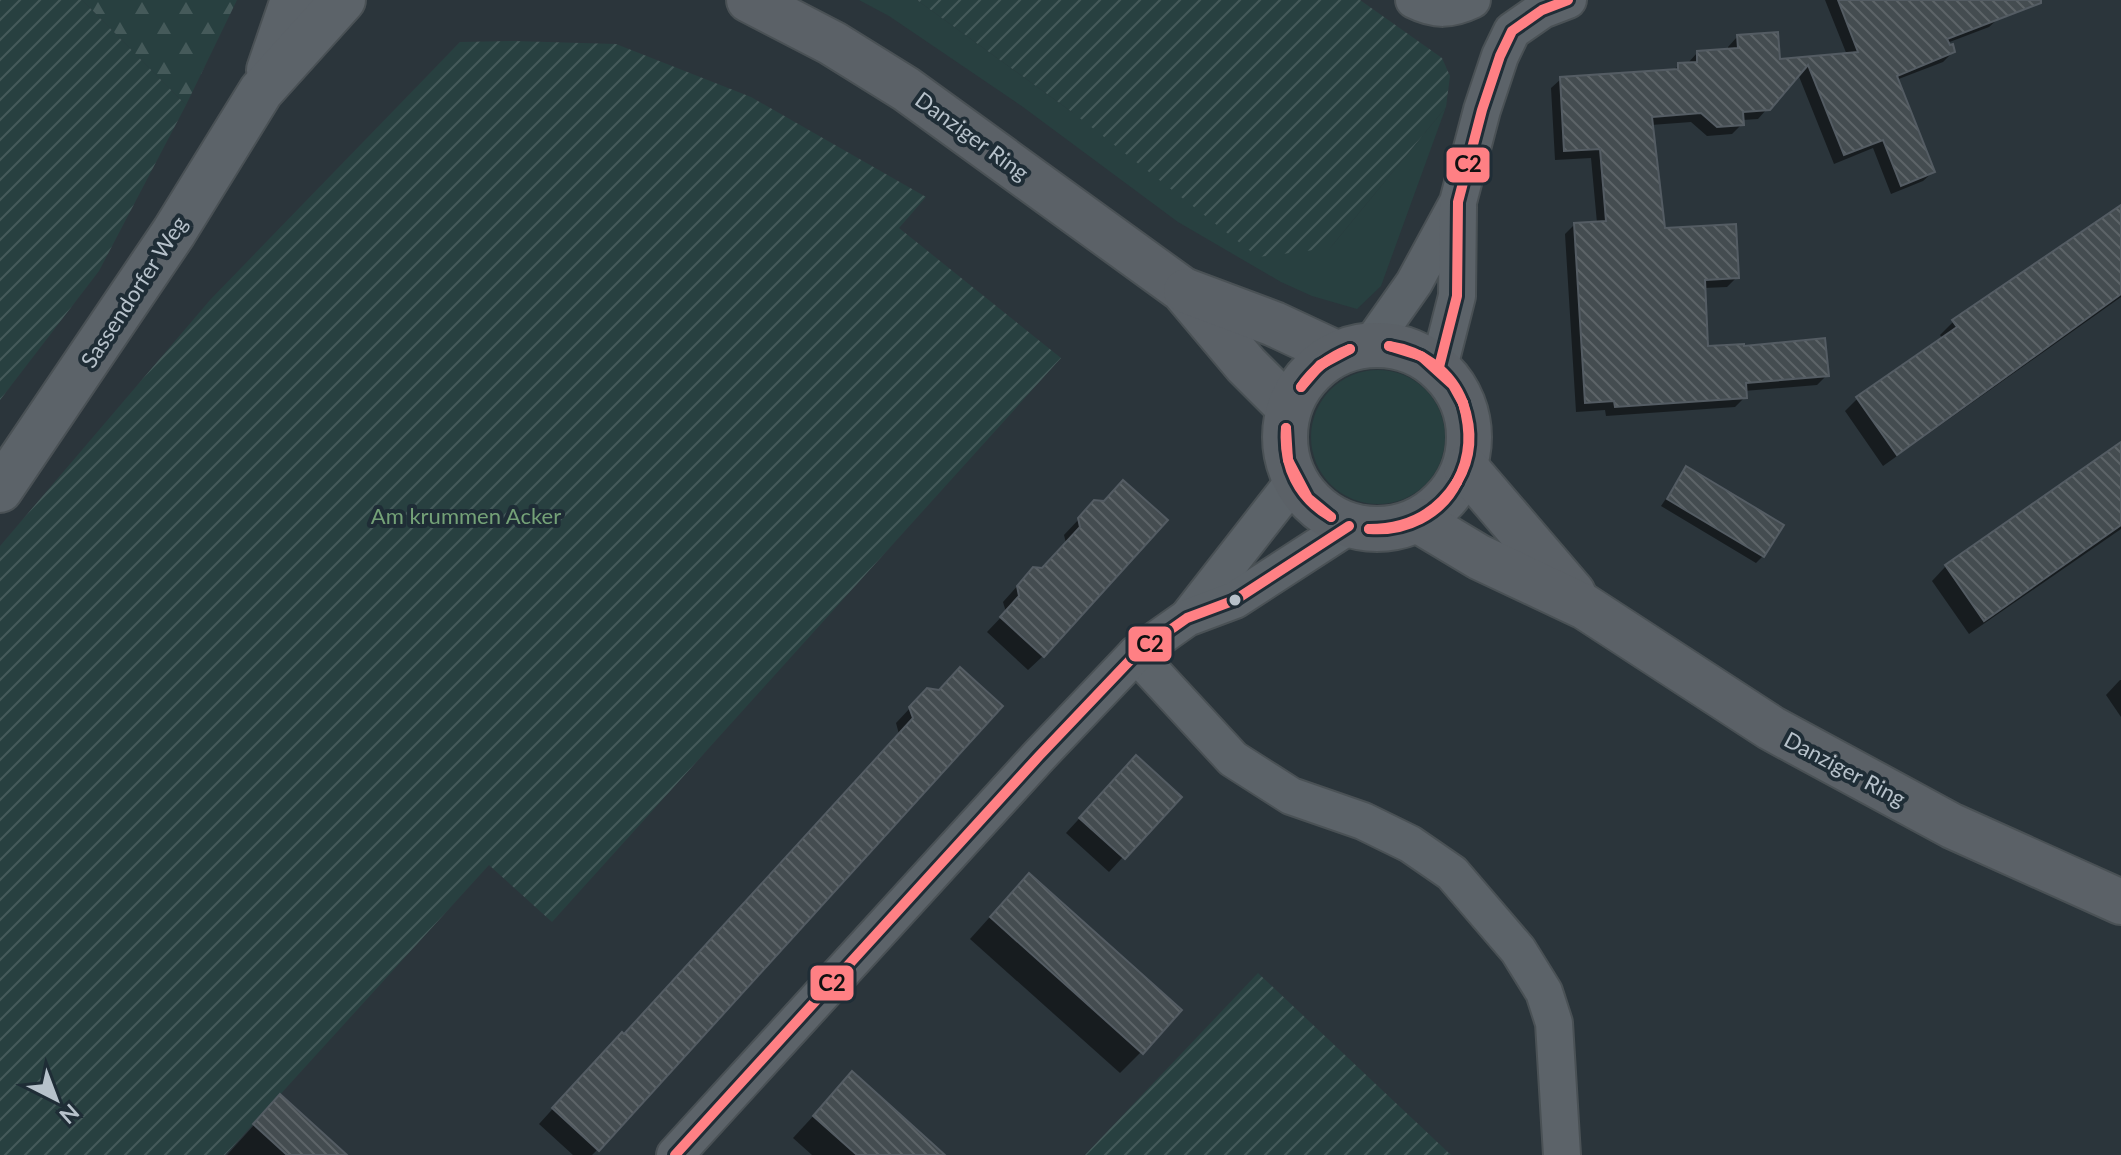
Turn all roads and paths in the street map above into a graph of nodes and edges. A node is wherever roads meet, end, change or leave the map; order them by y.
1 (293, 0) edge
2 (343, 0) edge
3 (749, 0) edge
4 (1414, 0) edge
5 (1472, 0) edge
6 (1568, 0) edge
7 (261, 91) junction
8 (1458, 202) junction
9 (1183, 290) junction
10 (1354, 348) junction
11 (1439, 367) junction
12 (1289, 408) junction
13 (1466, 468) junction
14 (1294, 481) junction
15 (0, 490) edge
16 (1419, 521) junction
17 (1349, 526) junction
18 (1585, 607) junction
19 (1187, 618) junction
20 (1136, 654) junction
21 (2121, 902) edge
22 (675, 1155) edge
23 (1562, 1155) edge

1 - 7 street, Sassendorfer Weg
2 - 7 street, Sassendorfer Weg
3 - 9 main road, Danziger Ring
4 - 5 street
6 - 8 street
7 - 15 street, Sassendorfer Weg
8 - 10 street
8 - 11 street
9 - 10 main road, Danziger Ring
9 - 12 main road, Danziger Ring
10 - 11 main road
10 - 12 main road
11 - 13 main road
12 - 14 main road
13 - 16 main road
13 - 18 main road, Danziger Ring
14 - 17 main road
14 - 19 street
16 - 17 main road
16 - 18 main road, Danziger Ring
17 - 19 street
18 - 21 main road, Danziger Ring
19 - 20 street
20 - 22 street
20 - 23 street

